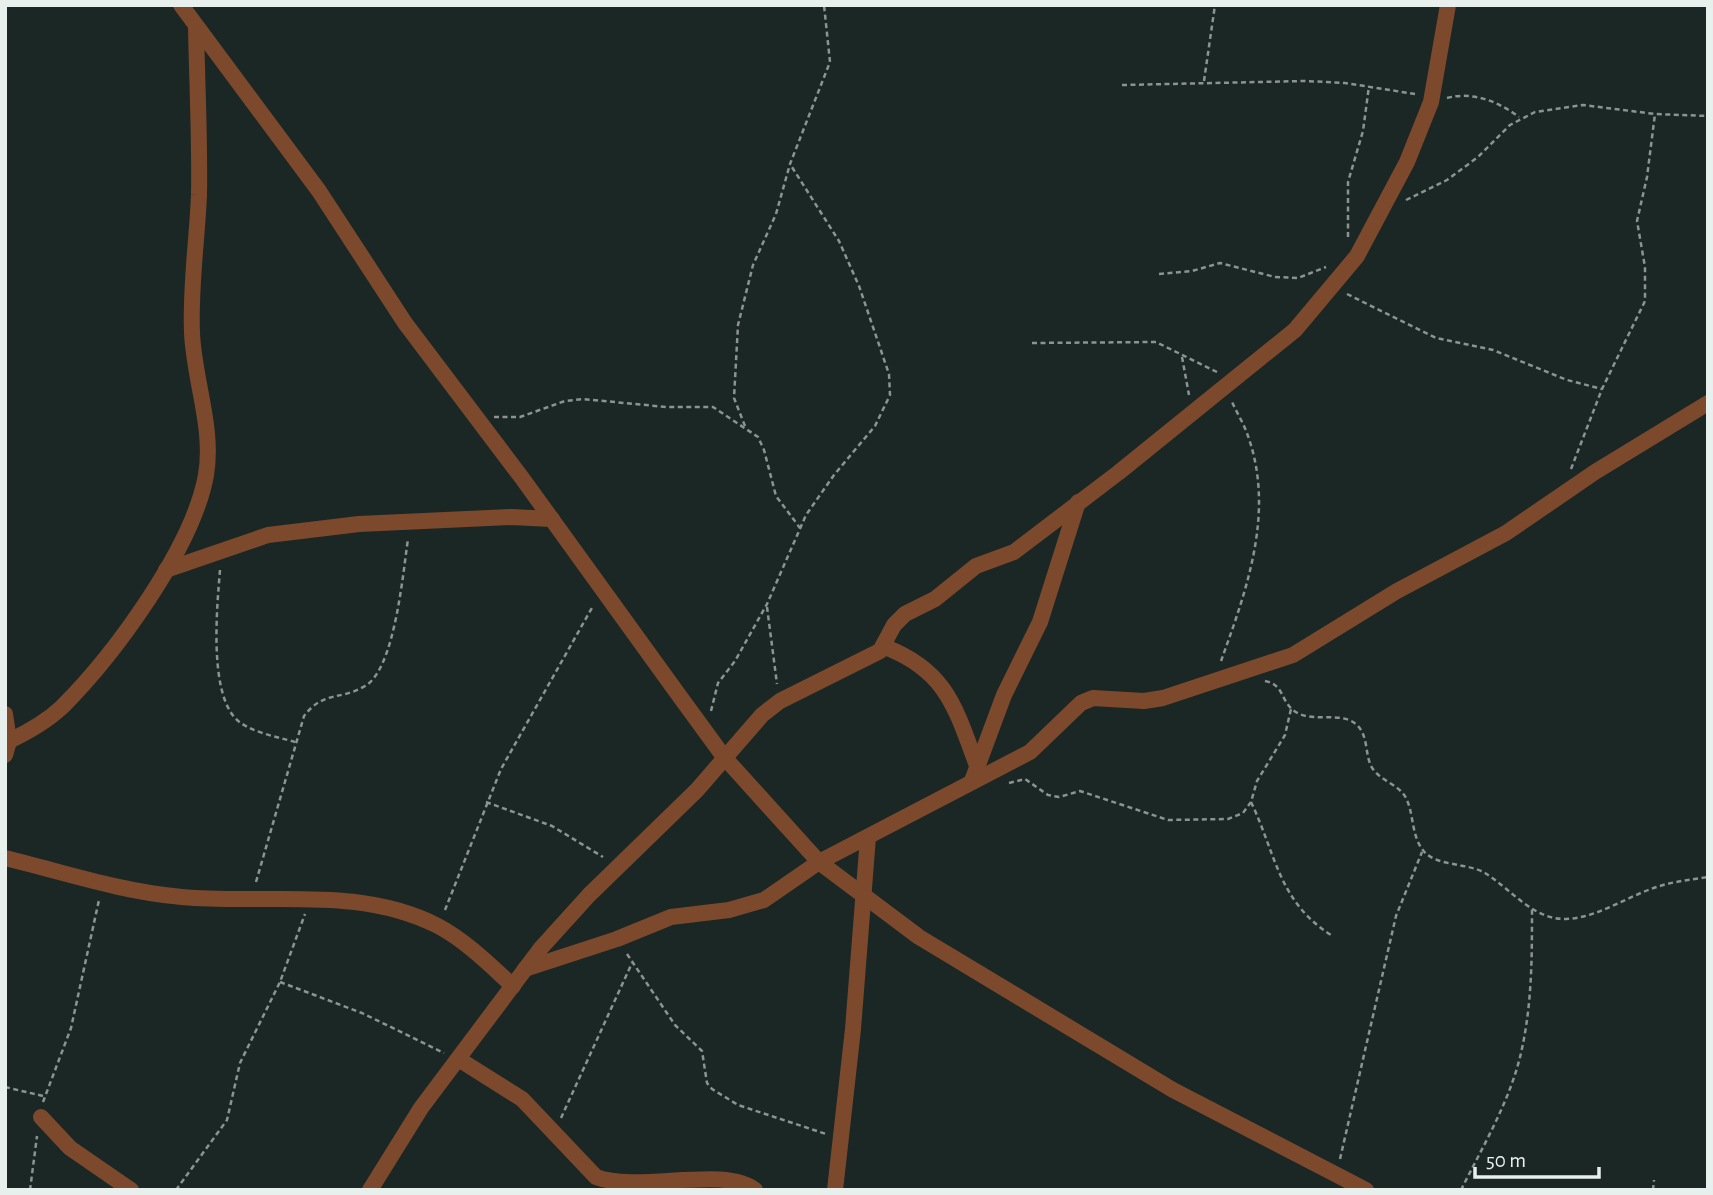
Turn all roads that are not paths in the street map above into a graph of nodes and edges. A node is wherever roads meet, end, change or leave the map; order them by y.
1 (181, 5) edge
2 (1448, 5) edge
3 (196, 26) junction
4 (1708, 403) edge
5 (1078, 502) junction
6 (552, 519) junction
7 (166, 570) junction
8 (885, 647) junction
9 (5, 714) edge
10 (7, 748) edge
11 (724, 757) junction
12 (976, 763) junction
13 (972, 780) junction
14 (869, 837) junction
15 (5, 858) edge
16 (819, 862) junction
17 (865, 899) junction
18 (525, 969) junction
19 (513, 986) junction
20 (460, 1060) junction
21 (41, 1117) road end
22 (131, 1190) edge
23 (370, 1190) edge
24 (755, 1190) edge
25 (835, 1190) edge
26 (1366, 1190) edge

1 - 3 street
2 - 5 street
3 - 6 street
3 - 7 street
4 - 13 street
5 - 8 street
5 - 12 street
6 - 7 street
6 - 11 street
7 - 10 street
8 - 11 street
8 - 12 street
9 - 10 street
11 - 16 street
11 - 18 street
12 - 13 street
13 - 14 street
14 - 16 street
14 - 17 street
15 - 19 street
16 - 17 street
16 - 18 street
17 - 25 street
17 - 26 street
18 - 19 street
19 - 20 street
20 - 23 street
20 - 24 street
21 - 22 street

